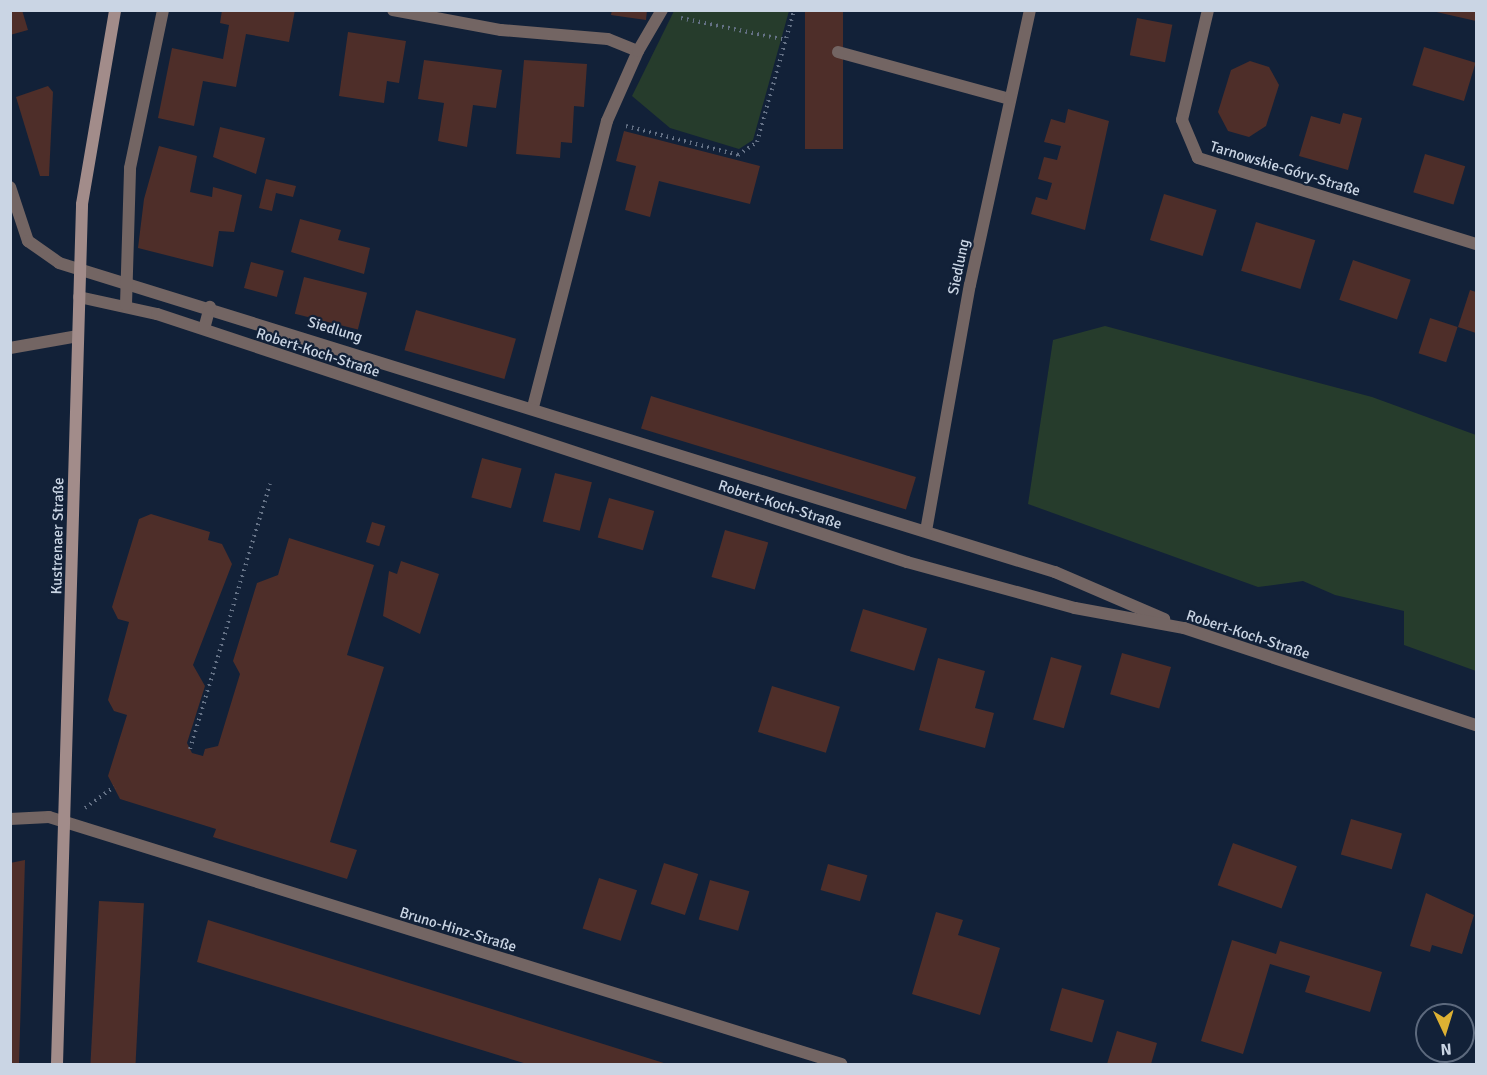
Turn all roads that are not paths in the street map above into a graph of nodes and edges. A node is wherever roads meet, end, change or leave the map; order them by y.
1 (115, 10) edge
2 (163, 10) edge
3 (393, 10) edge
4 (1030, 10) edge
5 (1208, 10) edge
6 (661, 12) edge
7 (638, 51) junction
8 (838, 52) dead end
9 (1010, 99) junction
10 (10, 187) edge
11 (1476, 244) edge
12 (80, 269) junction
13 (128, 282) junction
14 (79, 297) junction
15 (126, 305) junction
16 (210, 307) junction
17 (204, 329) junction
18 (78, 336) junction
19 (10, 348) edge
20 (533, 407) junction
21 (926, 531) junction
22 (1184, 628) junction
23 (1476, 725) edge
24 (10, 819) edge
25 (66, 823) junction
26 (57, 1065) edge
27 (841, 1065) edge

1 - 12 street, Kustrenaer Straße
2 - 13 street
3 - 7 street
4 - 9 street, Siedlung
5 - 11 street, Tarnowskie-Góry-Straße
6 - 7 street
7 - 20 street
8 - 9 street
9 - 21 street, Siedlung
10 - 12 street, Siedlung
12 - 13 street, Siedlung
12 - 14 street, Kustrenaer Straße
13 - 15 street
13 - 16 street, Siedlung
14 - 15 street, Robert-Koch-Straße
14 - 18 street, Kustrenaer Straße
15 - 17 street, Robert-Koch-Straße
16 - 17 street
16 - 20 street, Siedlung
17 - 22 street, Robert-Koch-Straße
18 - 19 street
18 - 25 street, Kustrenaer Straße
20 - 21 street, Siedlung
21 - 22 street, Siedlung
22 - 23 street, Robert-Koch-Straße
24 - 25 street, Bruno-Hinz-Straße
25 - 26 street, Kustrenaer Straße
25 - 27 street, Bruno-Hinz-Straße

